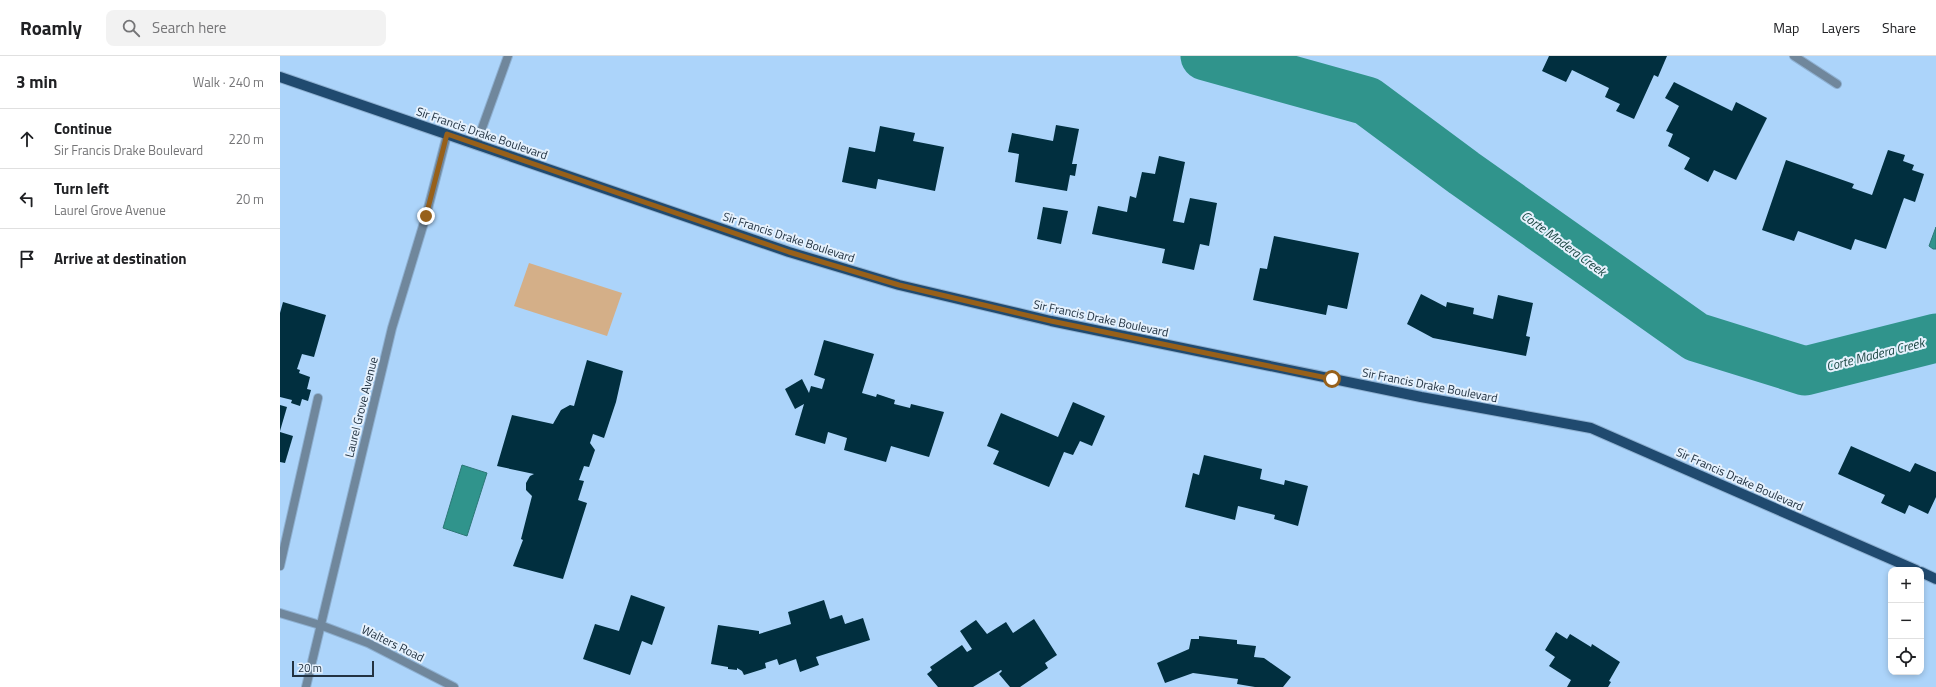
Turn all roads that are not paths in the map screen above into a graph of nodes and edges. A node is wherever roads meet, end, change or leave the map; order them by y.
1 (508, 56) edge
2 (1794, 56) edge
3 (280, 77) edge
4 (1837, 84) dead end
5 (447, 134) junction
6 (476, 144) junction
7 (318, 398) dead end
8 (280, 566) edge
9 (1909, 567) edge
10 (1924, 573) edge
11 (1936, 579) edge
12 (280, 613) edge
13 (320, 625) junction
14 (306, 687) edge
15 (454, 687) edge

1 - 6 street
2 - 4 street
3 - 5 main road, Sir Francis Drake Boulevard
5 - 6 main road, Sir Francis Drake Boulevard
5 - 13 street, Laurel Grove Avenue
6 - 9 main road, Sir Francis Drake Boulevard
7 - 8 street
10 - 11 main road
12 - 13 street, Walters Road
13 - 14 street, Laurel Grove Avenue
13 - 15 street, Walters Road

